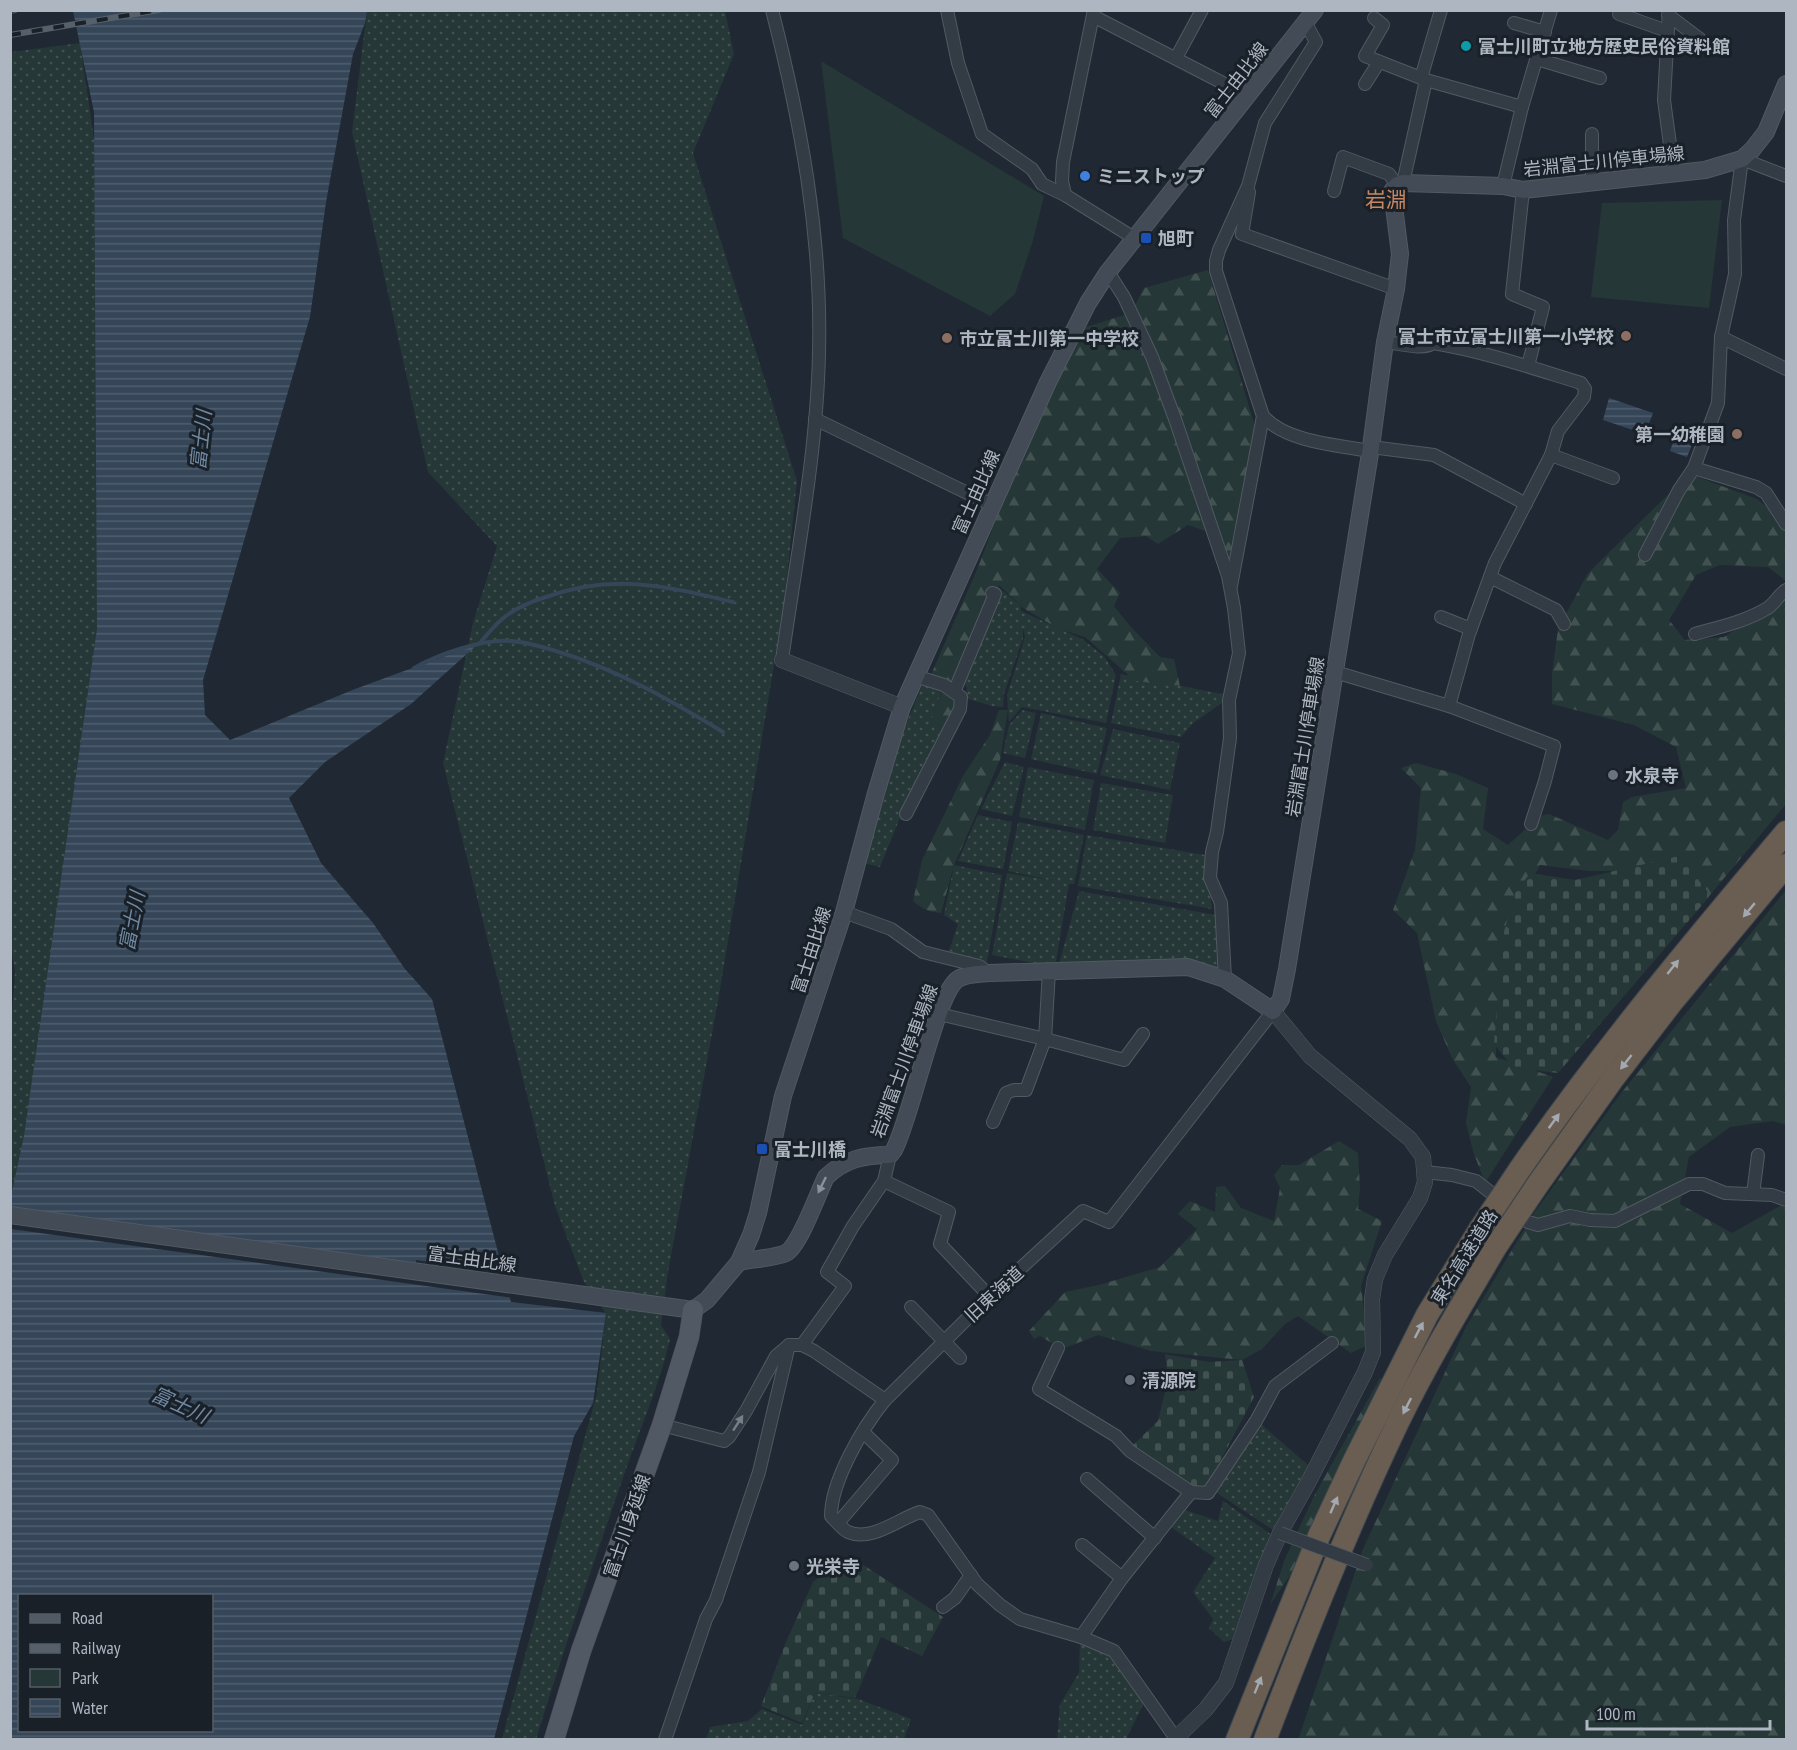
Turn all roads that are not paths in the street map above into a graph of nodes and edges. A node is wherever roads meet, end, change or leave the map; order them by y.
1 (772, 10) edge
2 (1202, 10) edge
3 (1441, 10) edge
4 (1551, 10) edge
5 (951, 13) edge
6 (1094, 13) edge
7 (1668, 13) edge
8 (1619, 14) dead end
9 (1310, 16) edge
10 (1374, 18) dead end
11 (1514, 23) dead end
12 (1667, 31) junction
13 (1545, 32) junction
14 (1700, 39) dead end
15 (1176, 58) junction
16 (1537, 59) junction
17 (1379, 62) junction
18 (1600, 78) dead end
19 (1423, 79) junction
20 (1365, 84) dead end
21 (1786, 84) edge
22 (1248, 96) junction
23 (1522, 107) junction
24 (1782, 109) edge
25 (1592, 134) dead end
26 (1742, 159) junction
27 (1674, 174) junction
28 (1786, 176) edge
29 (1592, 183) junction
30 (1400, 184) junction
31 (1248, 186) junction
32 (1503, 186) junction
33 (1523, 190) junction
34 (1334, 191) dead end
35 (1065, 195) junction
36 (1134, 238) junction
37 (1108, 272) junction
38 (1396, 289) junction
39 (1721, 337) junction
40 (1385, 342) junction
41 (1528, 366) junction
42 (1786, 369) edge
43 (1263, 416) junction
44 (815, 419) junction
45 (1370, 449) junction
46 (1551, 455) junction
47 (1694, 468) junction
48 (1613, 478) dead end
49 (992, 504) junction
50 (1526, 504) junction
51 (1786, 524) edge
52 (1645, 555) dead end
53 (1490, 577) junction
54 (1231, 589) junction
55 (1786, 590) edge
56 (992, 593) dead end
57 (1441, 617) dead end
58 (1564, 624) dead end
59 (1471, 629) junction
60 (1695, 634) dead end
61 (782, 660) joint
62 (1335, 672) junction
63 (915, 676) junction
64 (954, 692) junction
65 (1449, 706) junction
66 (902, 707) junction
67 (906, 814) dead end
68 (1531, 824) dead end
69 (1786, 832) edge
70 (1786, 865) edge
71 (844, 912) junction
72 (1049, 971) junction
73 (989, 973) junction
74 (1225, 978) junction
75 (1273, 1011) junction
76 (939, 1014) junction
77 (1143, 1034) dead end
78 (1046, 1039) junction
79 (993, 1122) dead end
80 (890, 1155) junction
81 (1758, 1155) dead end
82 (1425, 1172) junction
83 (884, 1181) junction
84 (1753, 1194) junction
85 (1786, 1200) edge
86 (10, 1215) edge
87 (739, 1262) junction
88 (990, 1297) junction
89 (911, 1306) dead end
90 (693, 1310) junction
91 (944, 1340) junction
92 (1332, 1342) dead end
93 (789, 1345) junction
94 (802, 1345) junction
95 (1058, 1348) dead end
96 (960, 1358) dead end
97 (885, 1400) junction
98 (662, 1425) junction
99 (863, 1432) junction
100 (1087, 1479) dead end
101 (1191, 1492) junction
102 (838, 1523) junction
103 (1280, 1533) junction
104 (1155, 1538) junction
105 (1082, 1545) dead end
106 (1337, 1563) junction
107 (1367, 1565) dead end
108 (971, 1575) junction
109 (1122, 1578) junction
110 (943, 1607) dead end
111 (1081, 1637) junction
112 (1176, 1739) edge
113 (554, 1740) edge
114 (664, 1740) edge
115 (1237, 1740) edge
116 (1265, 1740) edge
117 (1281, 1740) edge

1 - 44 street
2 - 15 street
3 - 19 street
4 - 13 street
5 - 35 street
6 - 15 street
6 - 35 street
7 - 12 street
7 - 14 street
8 - 12 street
9 - 22 main road, 富士由比線
9 - 31 street
10 - 17 street
11 - 13 street
12 - 27 street
13 - 16 street
15 - 22 street
16 - 18 street
16 - 23 street
17 - 19 street
17 - 20 street
19 - 23 street
19 - 30 street
21 - 24 main road
22 - 36 main road, 富士由比線
23 - 32 street
24 - 26 main road
25 - 29 street
26 - 27 main road, 岩淵富士川停車場線
26 - 28 street
26 - 39 street
27 - 29 main road, 岩淵富士川停車場線
29 - 33 main road, 岩淵富士川停車場線
30 - 32 main road, 岩淵富士川停車場線
30 - 34 street
30 - 38 main road, 岩淵富士川停車場線
31 - 38 street
31 - 43 street
32 - 33 main road, 岩淵富士川停車場線
33 - 41 street
35 - 36 street
36 - 37 main road, 富士由比線
37 - 49 main road, 富士由比線
37 - 54 street
38 - 40 main road, 岩淵富士川停車場線
39 - 42 street
39 - 47 street
40 - 41 street
40 - 45 main road, 岩淵富士川停車場線
41 - 46 street
43 - 45 street
43 - 54 street
44 - 49 street
44 - 61 street
45 - 50 street
45 - 62 main road, 岩淵富士川停車場線
46 - 48 street
46 - 50 street
47 - 51 street
47 - 52 street
49 - 63 main road, 富士由比線
50 - 53 street
53 - 58 street
53 - 59 street
54 - 74 street
55 - 60 street
56 - 64 street
57 - 59 street
59 - 65 street
61 - 66 street
62 - 65 street
62 - 75 main road, 岩淵富士川停車場線
63 - 64 street
63 - 66 main road, 富士由比線
64 - 67 street
65 - 68 street
66 - 71 main road, 富士由比線
115 -> 69 highway, 東名高速道路, bridge
70 -> 106 highway, 東名高速道路, bridge
71 - 73 street
71 - 87 main road, 富士由比線
72 - 73 main road, 岩淵富士川停車場線
72 - 74 main road, 岩淵富士川停車場線
72 - 78 street
73 - 76 main road, 岩淵富士川停車場線
74 - 75 main road, 岩淵富士川停車場線
75 - 82 street
75 - 88 street, 旧東海道
76 - 78 street
76 - 80 main road, 岩淵富士川停車場線
77 - 78 street
78 - 79 street
80 - 83 street
80 -> 87 main road, 岩淵富士川停車場線
81 - 84 street
82 - 84 street
82 - 103 street
83 - 88 street
83 - 94 street
84 - 85 street
86 - 90 main road, 富士由比線
87 - 90 main road, 富士由比線
88 - 91 street, 旧東海道
89 - 91 street
90 - 98 main road, 富士川身延線
91 - 96 street
91 - 97 street, 旧東海道
92 - 101 street
93 - 94 street
98 -> 93 street
93 - 114 street
94 - 97 street
95 - 101 street
97 - 99 street, 旧東海道
98 - 113 main road, 富士川身延線
99 - 102 street, 旧東海道
99 - 102 street
100 - 104 street
101 - 104 street
102 - 108 street
103 - 107 street, bridge
103 - 112 street
104 - 109 street
105 - 109 street
106 - 116 highway, 東名高速道路
106 - 117 highway
108 - 110 street
108 - 111 street
109 - 111 street
111 - 112 street

